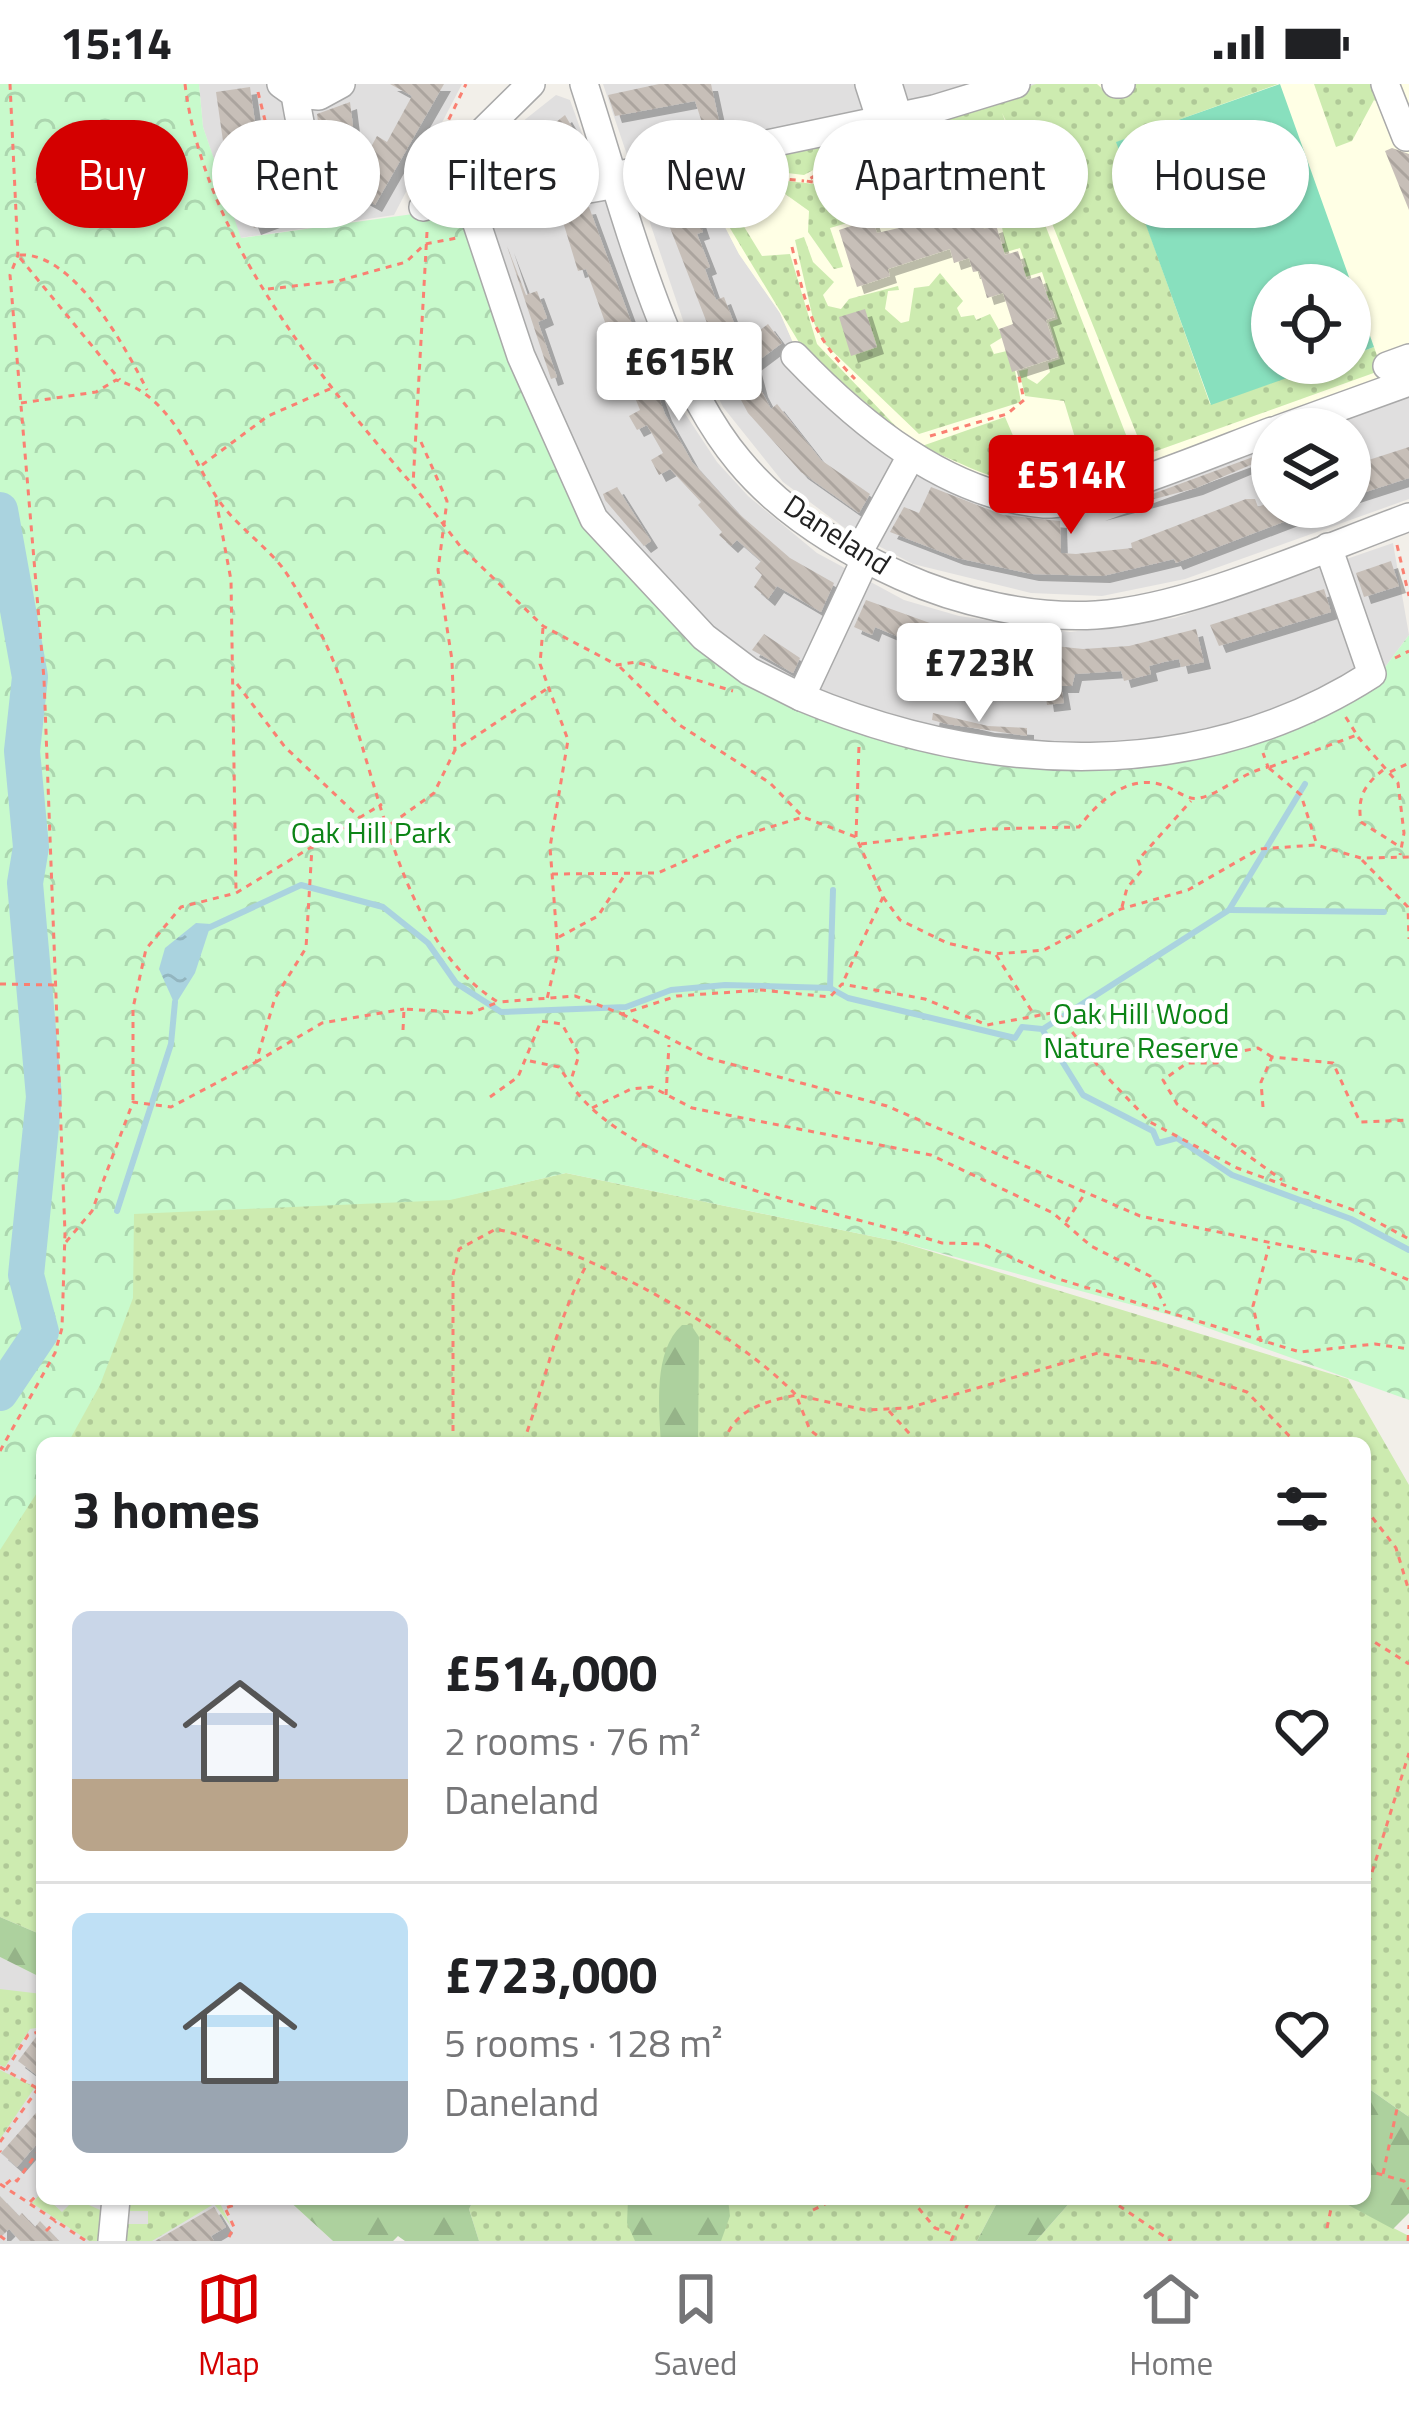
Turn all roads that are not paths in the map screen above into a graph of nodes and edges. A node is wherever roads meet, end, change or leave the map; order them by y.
1 (341, 84) edge
2 (531, 84) edge
3 (584, 84) edge
4 (868, 84) edge
5 (889, 84) edge
6 (1016, 84) edge
7 (1385, 84) edge
8 (288, 89) edge
9 (294, 120) edge
10 (494, 120) edge
11 (884, 120) edge
12 (886, 120) edge
13 (899, 120) edge
14 (1406, 137) dead end
15 (813, 139) edge
16 (615, 180) junction
17 (796, 356) dead end
18 (1402, 368) edge
19 (1320, 408) edge
20 (1251, 438) edge
21 (915, 448) junction
22 (1401, 520) edge
23 (1328, 547) junction
24 (861, 558) junction
25 (801, 697) junction
26 (115, 2205) edge
27 (112, 2241) edge

1 - 8 street
2 - 10 street
3 - 16 street, Daneland
4 - 11 street
5 - 12 street
6 - 13 street
7 - 14 street
8 - 9 street
15 - 16 street
16 - 24 street, Daneland
16 - 25 street
17 - 21 street
18 - 19 street
20 - 21 street
21 - 24 street
22 - 23 street, Daneland
23 - 24 street, Daneland
23 - 25 street
24 - 25 street
26 - 27 street

